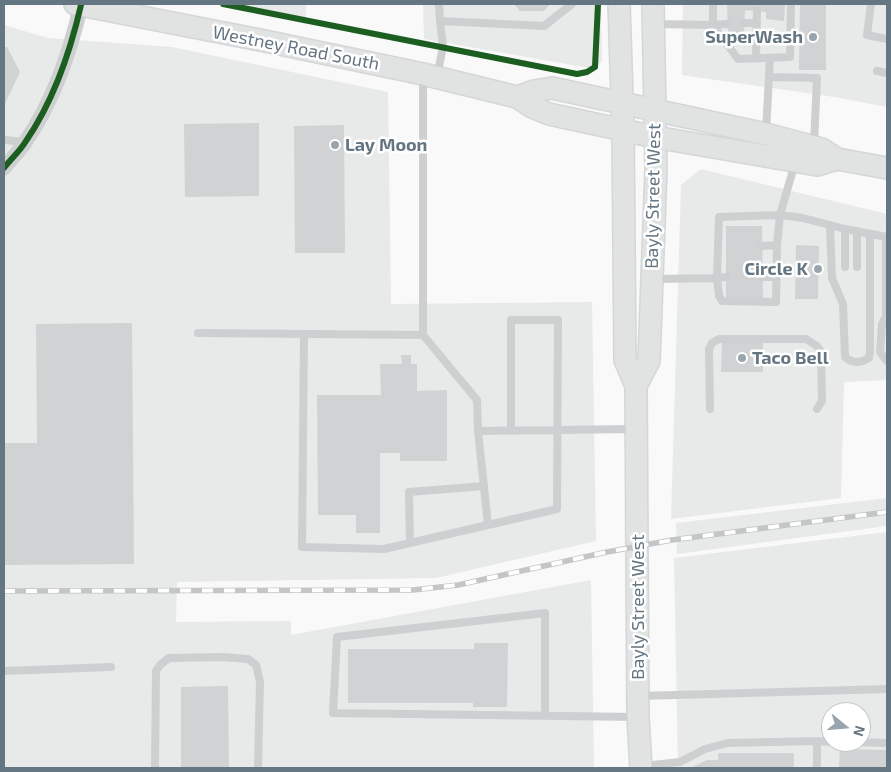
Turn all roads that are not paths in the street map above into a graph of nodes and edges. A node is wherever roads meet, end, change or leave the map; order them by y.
1 (79, 4) edge
2 (439, 4) edge
3 (572, 4) edge
4 (619, 4) edge
5 (713, 4) edge
6 (791, 4) edge
7 (871, 4) edge
8 (129, 9) edge
9 (757, 11) dead end
10 (653, 14) edge
11 (440, 21) junction
12 (744, 23) dead end
13 (757, 23) junction
14 (727, 24) dead end
15 (713, 25) junction
16 (887, 39) edge
17 (756, 58) junction
18 (770, 58) junction
19 (817, 70) dead end
20 (877, 71) dead end
21 (887, 73) edge
22 (430, 76) junction
23 (769, 77) junction
24 (817, 78) junction
25 (516, 97) junction
26 (622, 103) junction
27 (654, 110) junction
28 (622, 129) junction
29 (766, 134) junction
30 (655, 137) junction
31 (4, 140) edge
32 (26, 142) junction
33 (813, 146) junction
34 (837, 159) junction
35 (795, 161) junction
36 (4, 168) edge
37 (887, 168) edge
38 (780, 216) junction
39 (830, 226) junction
40 (845, 229) junction
41 (857, 231) junction
42 (870, 234) junction
43 (887, 237) edge
44 (777, 245) junction
45 (762, 246) dead end
46 (845, 267) dead end
47 (857, 267) dead end
48 (762, 277) dead end
49 (776, 277) junction
50 (718, 278) junction
51 (726, 278) dead end
52 (652, 279) junction
53 (887, 317) edge
54 (198, 333) dead end
55 (304, 334) junction
56 (424, 335) junction
57 (887, 361) edge
58 (636, 386) junction
59 (710, 409) dead end
60 (817, 409) dead end
61 (636, 429) junction
62 (556, 430) junction
63 (478, 431) junction
64 (511, 431) junction
65 (484, 486) junction
66 (488, 525) junction
67 (410, 543) junction
68 (111, 668) dead end
69 (4, 671) edge
70 (887, 689) edge
71 (638, 707) junction
72 (545, 716) junction
73 (817, 741) junction
74 (821, 741) edge
75 (871, 743) edge
76 (887, 743) edge
77 (641, 767) edge
78 (155, 768) edge
79 (258, 768) edge
80 (817, 768) edge

1 - 8 main road, Westney Road South
1 - 32 street
2 - 11 lane
3 - 11 lane
4 - 26 main road, Bayly Street West
5 - 15 lane
6 - 18 lane
7 - 16 lane
8 - 22 main road, Westney Road South
9 - 13 lane
10 - 15 lane
10 - 27 main road, Bayly Street West
11 - 22 lane
12 - 13 lane
13 - 17 lane
14 - 15 lane
15 - 17 lane
17 - 18 lane
18 - 23 lane
19 - 24 lane
20 - 21 lane
22 - 25 main road, Westney Road South
22 - 56 lane
23 - 24 lane
23 - 29 lane
24 - 33 lane
25 - 26 main road, Westney Road South
25 - 28 main road, Westney Road South
26 - 27 main road, Westney Road South
26 - 28 main road, Bayly Street West
27 - 29 main road, Westney Road South
27 - 30 main road, Bayly Street West
28 - 30 main road, Westney Road South
28 - 58 main road, Bayly Street West
29 - 33 main road, Westney Road South
30 - 35 main road, Westney Road South
30 - 52 main road, Bayly Street West
31 - 32 lane
32 - 36 street
33 - 34 main road, Westney Road South
34 - 35 main road, Westney Road South
34 - 37 main road, Westney Road South
35 - 38 lane
38 - 39 lane
38 - 44 lane
38 - 50 lane
39 - 40 lane
39 - 42 lane
40 - 41 lane
40 - 46 lane
41 - 42 lane
41 - 47 lane
42 - 43 lane
43 - 53 lane
44 - 45 lane
44 - 49 lane
48 - 49 lane
49 - 50 lane
50 - 51 lane
50 - 52 lane
52 - 58 main road, Bayly Street West
53 - 57 lane
54 - 55 lane
55 - 56 lane
55 - 67 lane
56 - 63 lane
58 - 61 main road, Bayly Street West
59 - 60 lane
61 - 62 lane
61 - 71 main road, Bayly Street West
62 - 64 lane
62 - 64 lane
62 - 66 lane
63 - 64 lane
63 - 65 lane
65 - 66 lane
65 - 67 lane
66 - 67 lane
68 - 69 lane
70 - 71 lane
71 - 72 lane
71 - 77 main road, Bayly Street West
72 - 72 lane
73 - 74 lane
73 - 77 lane
73 - 80 lane
75 - 76 lane
78 - 79 lane

